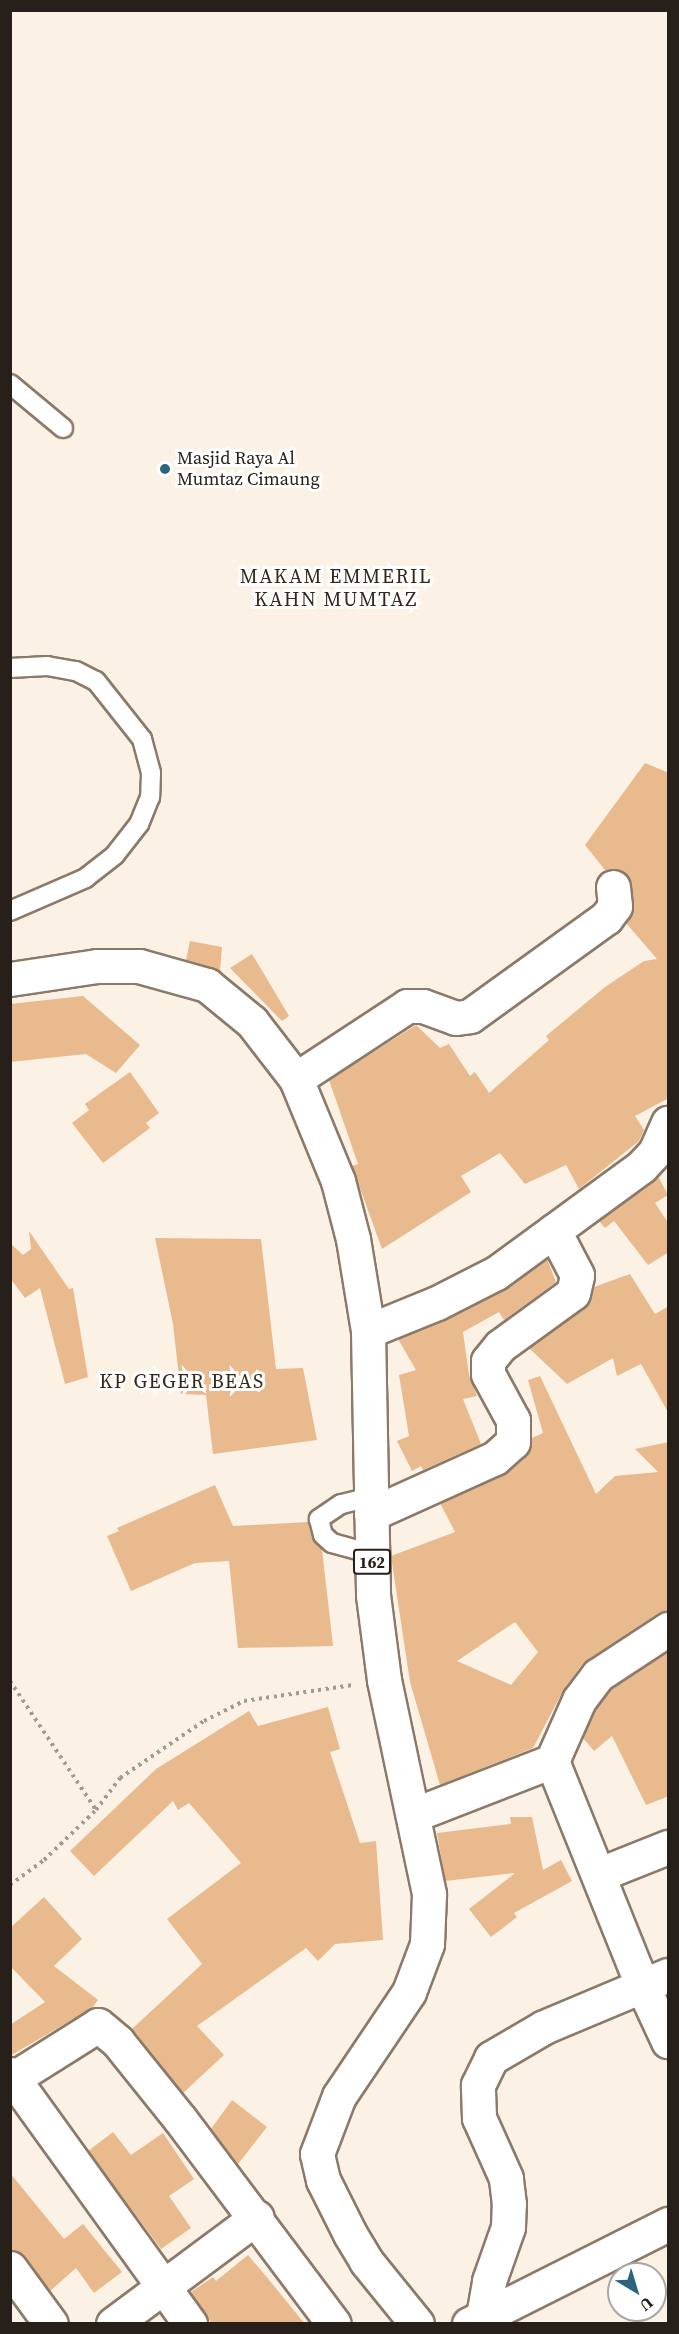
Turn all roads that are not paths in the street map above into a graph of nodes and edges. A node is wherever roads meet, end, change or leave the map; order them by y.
1 (10, 384) edge
2 (63, 428) dead end
3 (10, 668) edge
4 (613, 887) dead end
5 (10, 911) edge
6 (10, 979) edge
7 (296, 1079) junction
8 (669, 1123) edge
9 (554, 1231) junction
10 (368, 1331) junction
11 (371, 1505) junction
12 (372, 1554) junction
13 (669, 1629) edge
14 (552, 1761) junction
15 (413, 1815) junction
16 (669, 1847) edge
17 (600, 1874) junction
18 (655, 1980) edge
19 (669, 2041) edge
20 (12, 2076) edge
21 (257, 2217) junction
22 (669, 2224) edge
23 (10, 2268) edge
24 (164, 2286) junction
25 (476, 2320) edge
26 (51, 2324) edge
27 (113, 2324) edge
28 (190, 2324) edge
29 (334, 2324) edge
30 (417, 2324) edge

1 - 2 lane
3 - 5 lane
4 - 7 street
6 - 7 street, 162
7 - 10 street, 162
8 - 9 street
9 - 10 street
9 - 11 street
10 - 11 street, 162
11 - 12 street, 162
11 - 12 lane
12 - 15 street, 162
13 - 14 street
14 - 15 street
14 - 17 street
15 - 30 street, 162
16 - 17 street
17 - 18 street
18 - 19 street
18 - 25 street
20 - 21 street
20 - 24 street
21 - 24 street
21 - 29 street
22 - 25 street
23 - 26 street
24 - 27 street
24 - 28 street

